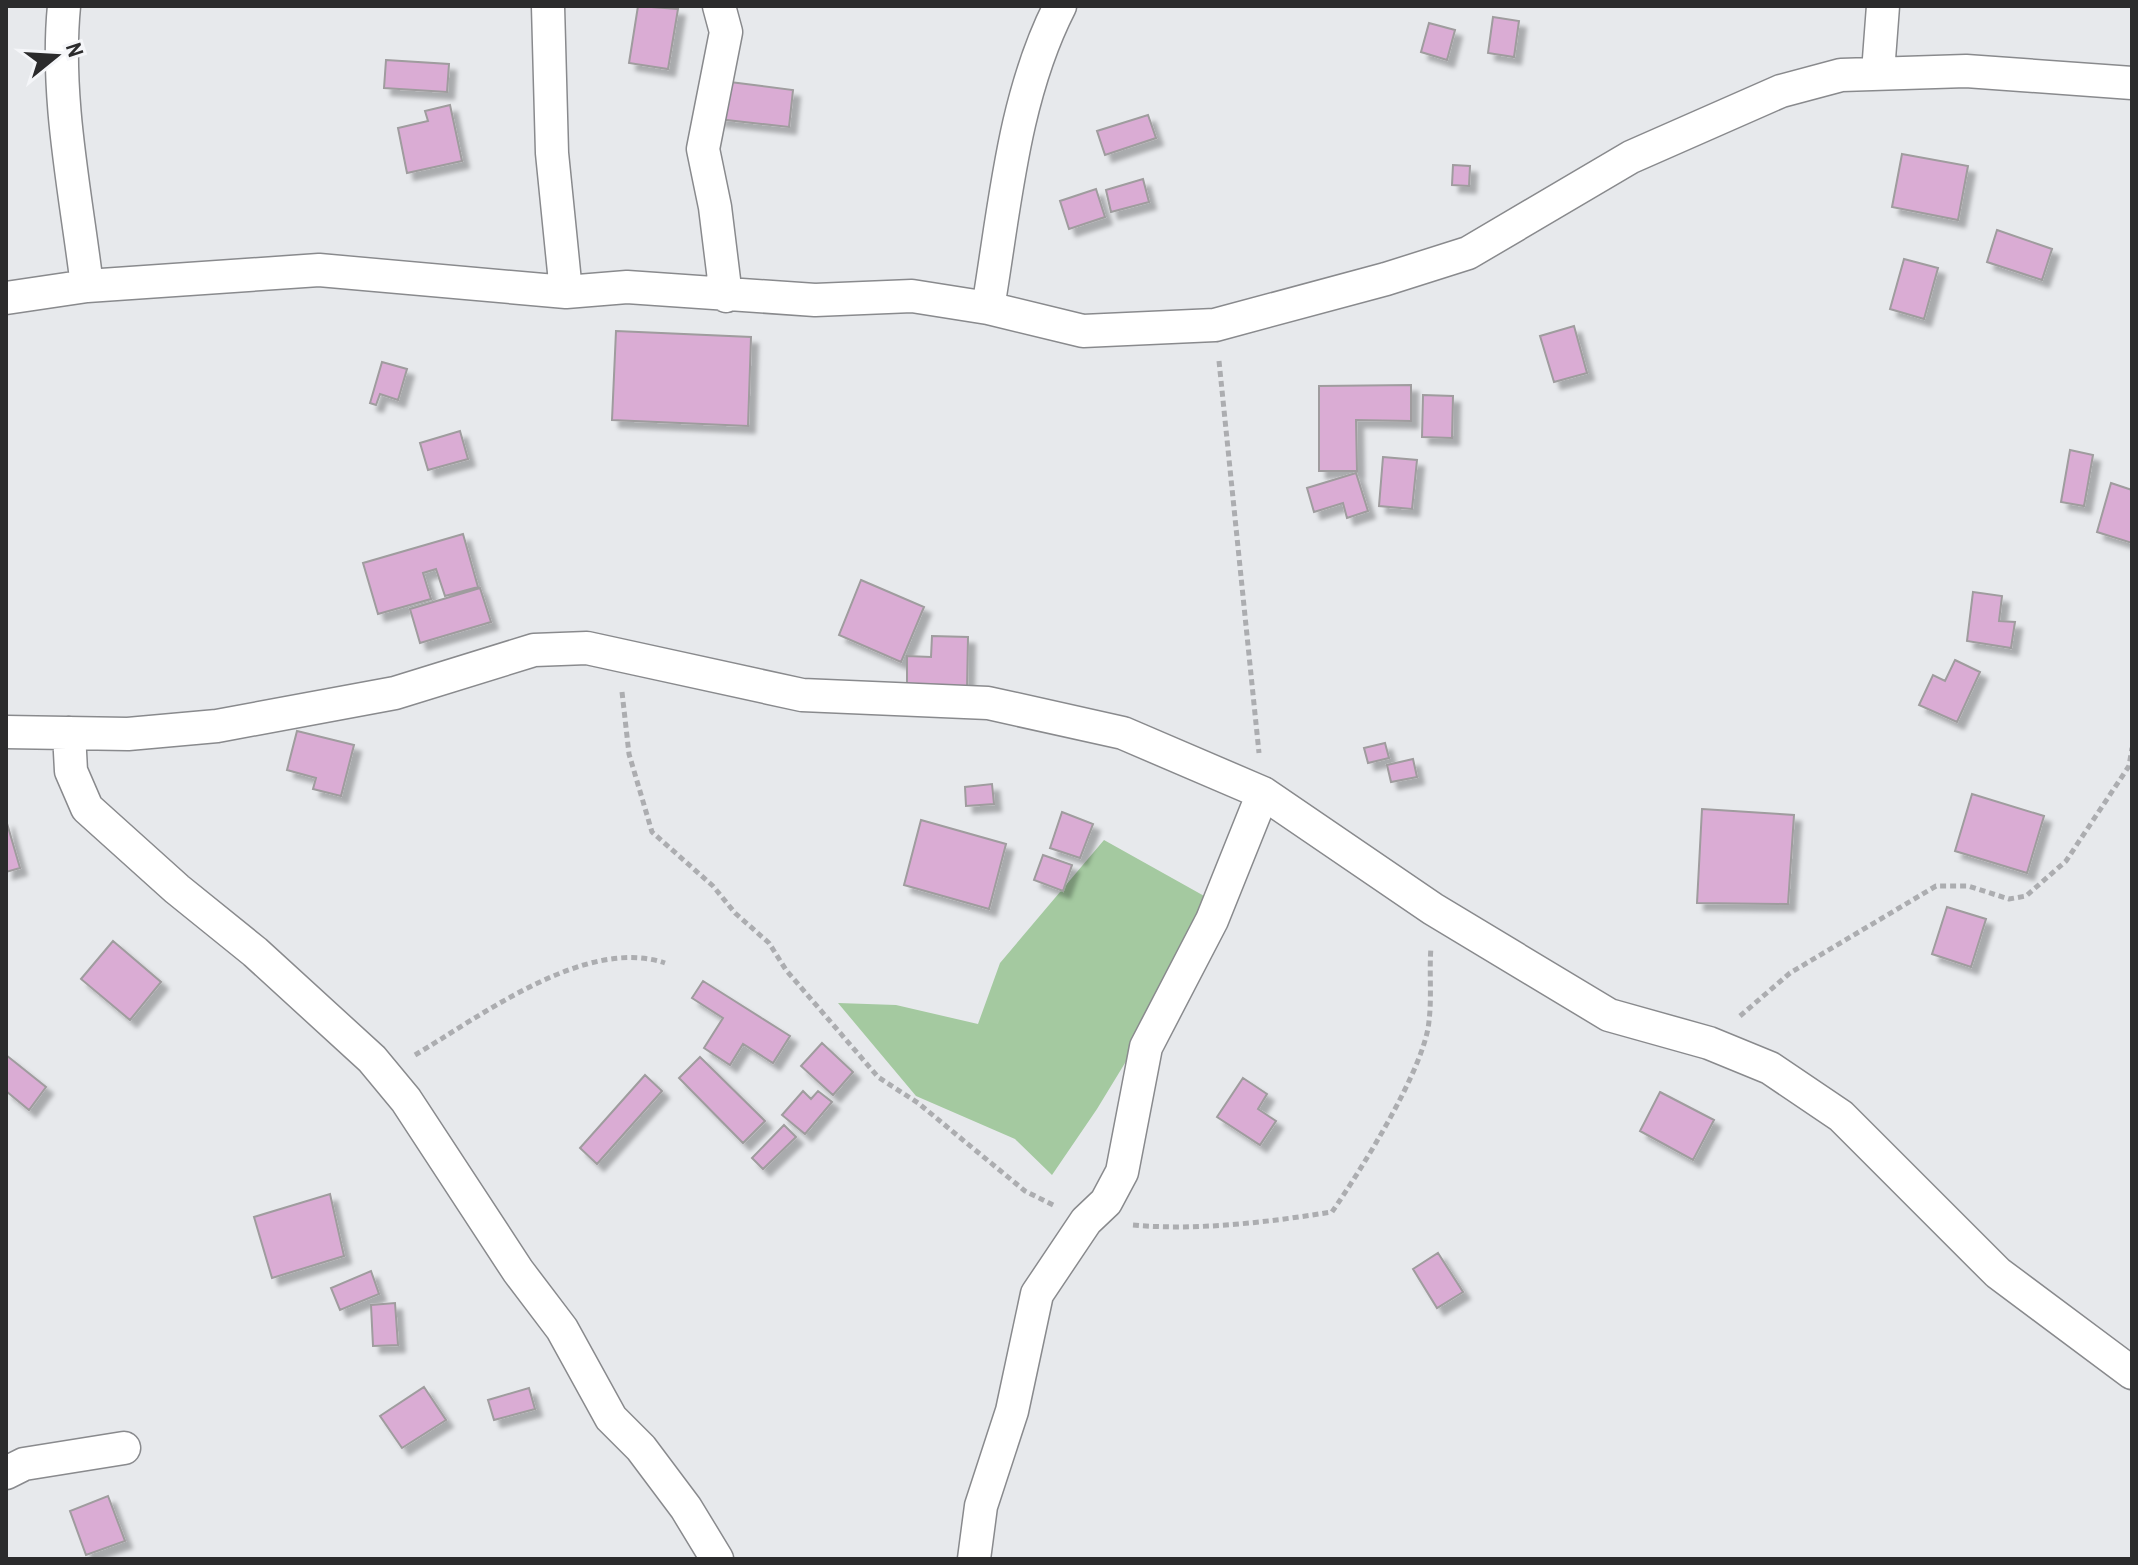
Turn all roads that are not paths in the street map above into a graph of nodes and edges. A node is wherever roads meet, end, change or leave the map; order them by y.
1 (64, 6) edge
2 (548, 6) edge
3 (719, 6) edge
4 (1060, 6) edge
5 (1883, 6) edge
6 (1878, 72) junction
7 (2132, 83) edge
8 (87, 286) junction
9 (566, 292) junction
10 (726, 296) junction
11 (6, 298) edge
12 (988, 308) junction
13 (6, 732) edge
14 (69, 733) junction
15 (1263, 793) junction
16 (2132, 1373) edge
17 (124, 1448) dead end
18 (6, 1473) edge
19 (717, 1559) edge
20 (974, 1559) edge

1 - 8 street
2 - 9 street
3 - 10 street
4 - 12 street
5 - 6 street
6 - 7 street
6 - 12 street
8 - 9 street
8 - 11 street
9 - 10 street
10 - 12 street
13 - 14 street
14 - 15 street
14 - 19 street
15 - 16 street
15 - 20 street
17 - 18 street

